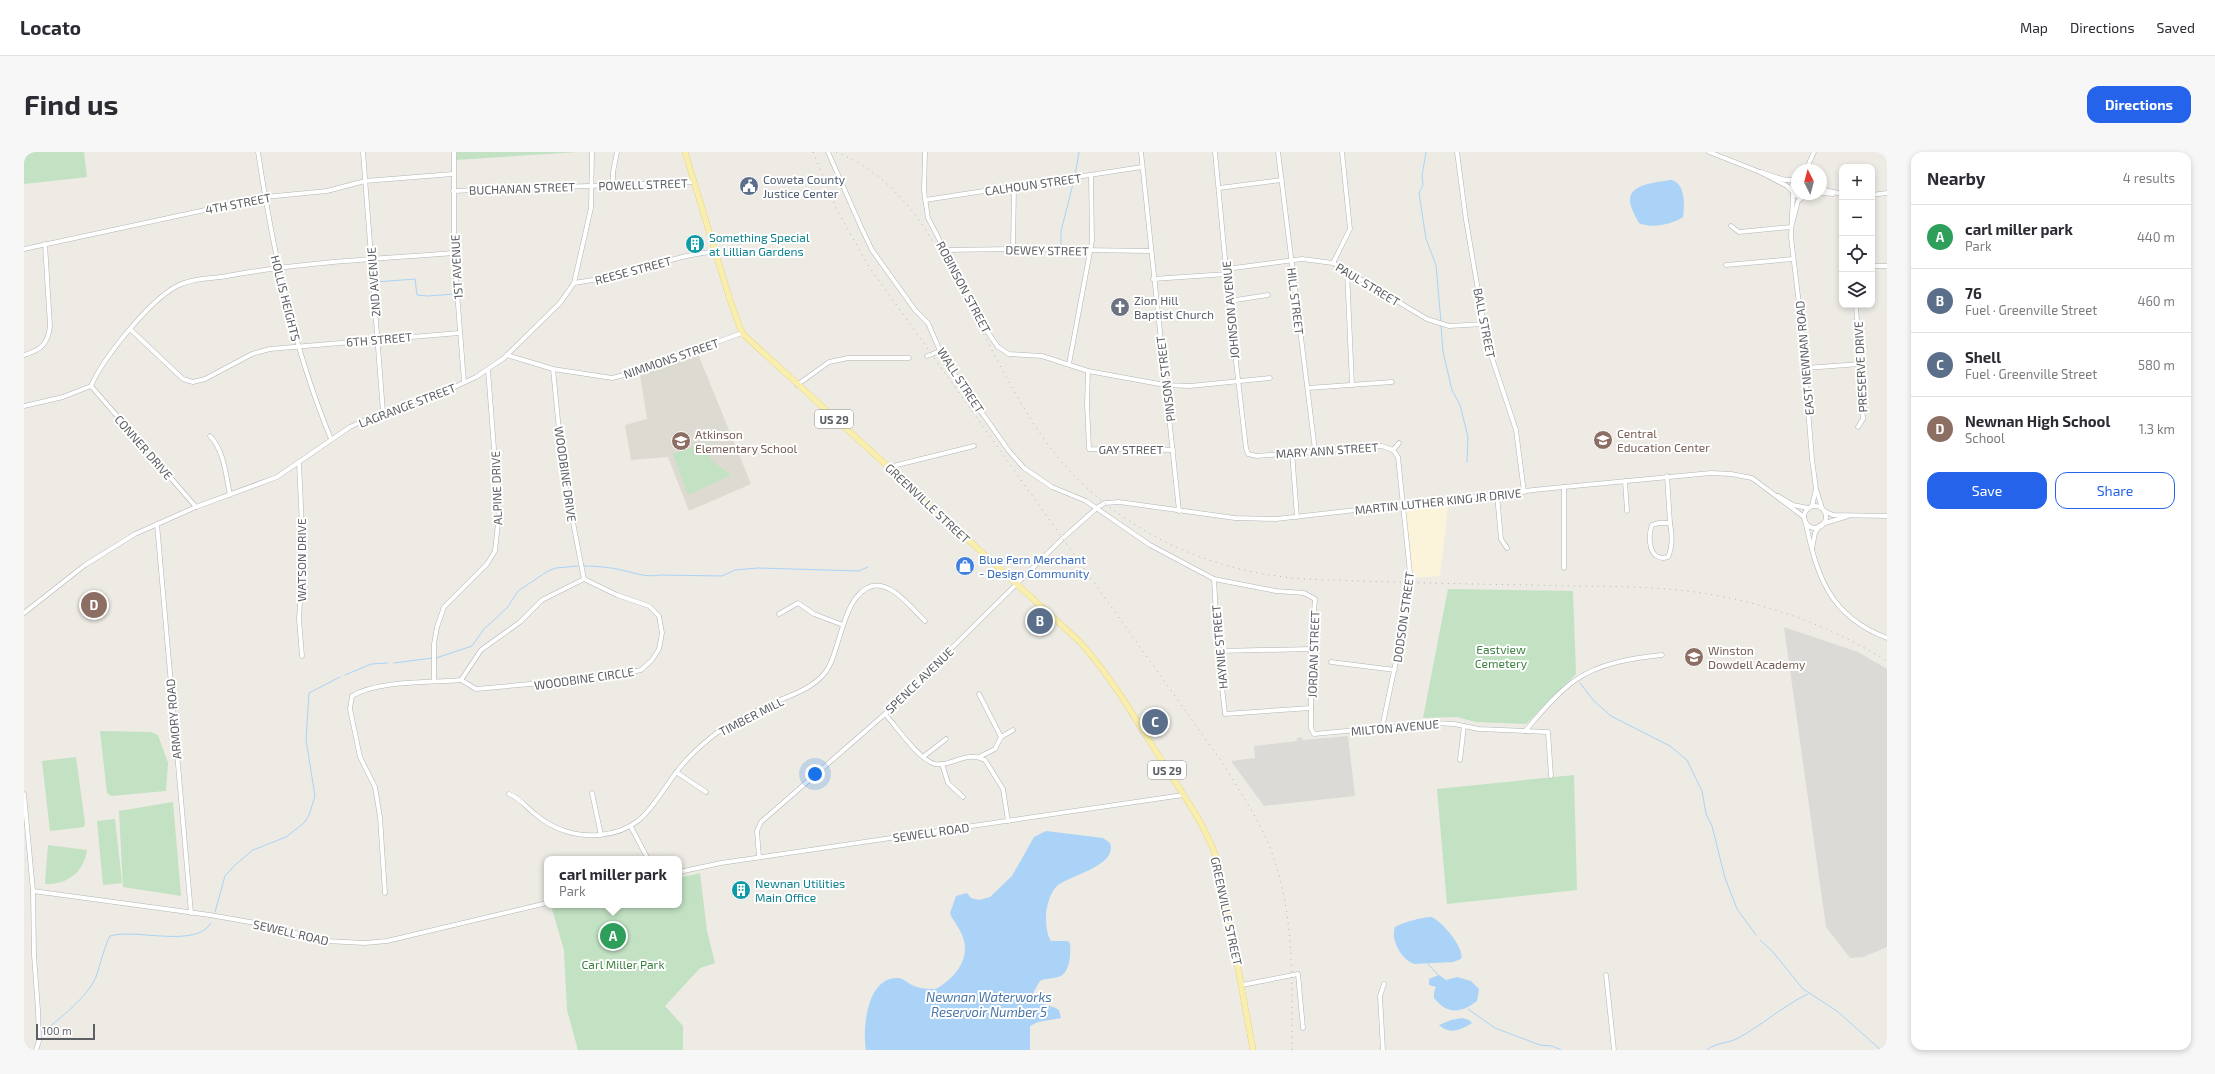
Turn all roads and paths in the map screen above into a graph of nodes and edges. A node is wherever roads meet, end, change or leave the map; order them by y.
1 (258, 152) edge
2 (363, 152) edge
3 (454, 152) edge
4 (592, 152) edge
5 (617, 152) edge
6 (685, 152) edge
7 (828, 152) edge
8 (925, 152) edge
9 (1141, 152) edge
10 (1215, 152) edge
11 (1278, 152) edge
12 (1342, 152) edge
13 (1458, 152) edge
14 (1709, 152) edge
15 (1814, 152) edge
16 (1810, 164) edge
17 (1142, 167) junction
18 (1760, 172) junction
19 (453, 174) junction
20 (1091, 175) junction
21 (1282, 180) junction
22 (1791, 180) edge
23 (365, 181) junction
24 (694, 182) junction
25 (613, 185) junction
26 (591, 186) junction
27 (1014, 186) junction
28 (1219, 188) junction
29 (1827, 190) edge
30 (453, 191) junction
31 (1791, 191) edge
32 (1827, 193) edge
33 (1839, 193) edge
34 (1887, 193) edge
35 (1839, 194) edge
36 (1875, 195) edge
37 (265, 197) junction
38 (925, 200) junction
39 (1792, 200) edge
40 (1800, 200) edge
41 (1731, 226) dead end
42 (1791, 226) junction
43 (45, 244) junction
44 (24, 249) edge
45 (1013, 249) junction
46 (944, 250) junction
47 (1090, 250) junction
48 (715, 251) junction
49 (1150, 251) junction
50 (454, 253) junction
51 (1793, 259) junction
52 (371, 260) junction
53 (1291, 261) junction
54 (1332, 263) junction
55 (1726, 266) dead end
56 (1875, 266) edge
57 (1887, 266) edge
58 (278, 267) junction
59 (1347, 270) junction
60 (1227, 272) junction
61 (1153, 279) junction
62 (574, 283) junction
63 (1268, 295) dead end
64 (1229, 301) junction
65 (1856, 308) edge
66 (1484, 324) junction
67 (132, 330) junction
68 (459, 333) junction
69 (742, 333) junction
70 (377, 339) junction
71 (298, 346) junction
72 (940, 351) junction
73 (507, 355) junction
74 (24, 356) edge
75 (927, 356) dead end
76 (909, 358) dead end
77 (1069, 364) junction
78 (1860, 364) junction
79 (1806, 368) junction
80 (553, 369) junction
81 (488, 370) junction
82 (1088, 371) junction
83 (1270, 378) dead end
84 (1237, 381) junction
85 (464, 382) junction
86 (1392, 382) dead end
87 (797, 385) junction
88 (1166, 385) junction
89 (1352, 385) junction
90 (91, 386) junction
91 (1308, 388) junction
92 (24, 406) edge
93 (384, 412) junction
94 (1858, 427) dead end
95 (210, 436) dead end
96 (331, 439) junction
97 (1398, 443) dead end
98 (974, 446) dead end
99 (1173, 450) junction
100 (1315, 450) junction
101 (1393, 450) junction
102 (1292, 452) junction
103 (1261, 455) joint
104 (299, 463) junction
105 (889, 467) junction
106 (1668, 476) junction
107 (1625, 481) junction
108 (1564, 487) junction
109 (1816, 489) junction
110 (1524, 492) junction
111 (1774, 494) junction
112 (230, 495) junction
113 (1497, 495) junction
114 (1404, 505) junction
115 (196, 507) junction
116 (1098, 507) junction
117 (1810, 507) junction
118 (1823, 510) junction
119 (1179, 511) junction
120 (1626, 511) dead end
121 (1849, 516) junction
122 (1887, 516) edge
123 (1297, 517) junction
124 (1804, 519) junction
125 (1670, 523) junction
126 (157, 524) junction
127 (1820, 526) junction
128 (1507, 548) dead end
129 (1812, 550) junction
130 (1564, 568) dead end
131 (584, 579) junction
132 (1214, 579) junction
133 (1017, 584) junction
134 (1315, 599) joint
135 (24, 613) edge
136 (779, 614) dead end
137 (925, 621) dead end
138 (843, 625) junction
139 (1887, 638) edge
140 (1311, 649) junction
141 (1218, 651) junction
142 (1662, 655) dead end
143 (302, 656) dead end
144 (1331, 662) dead end
145 (1395, 670) junction
146 (461, 680) junction
147 (434, 681) junction
148 (979, 694) dead end
149 (1311, 708) junction
150 (885, 714) junction
151 (1464, 726) junction
152 (1382, 728) junction
153 (1013, 730) dead end
154 (1525, 731) junction
155 (1001, 737) junction
156 (946, 739) dead end
157 (923, 757) junction
158 (979, 757) junction
159 (1460, 760) dead end
160 (942, 764) junction
161 (676, 772) junction
162 (1551, 776) dead end
163 (706, 792) dead end
164 (592, 793) dead end
165 (24, 794) edge
166 (508, 794) dead end
167 (1183, 795) junction
168 (963, 797) dead end
169 (1008, 820) junction
170 (631, 827) junction
171 (601, 835) junction
172 (646, 856) edge
173 (759, 857) junction
174 (682, 871) edge
175 (33, 891) junction
176 (385, 893) dead end
177 (544, 904) edge
178 (191, 913) junction
179 (1606, 975) dead end
180 (1384, 984) dead end
181 (1242, 985) junction
182 (1303, 1028) dead end
183 (36, 1050) edge
184 (1253, 1050) edge
185 (1383, 1050) edge
186 (1614, 1050) edge

1 - 37 street, HOLLIS HEIGHTS
2 - 23 street, 2ND AVENUE
3 - 19 street, 1ST AVENUE
4 - 26 street, LAGRANGE STREET
5 - 25 street
6 - 24 main road, GREENVILLE STREET / US 29
7 - 72 street, WALL STREET
8 - 38 street, ROBINSON STREET
9 - 17 street, PINSON STREET
10 - 28 street, JOHNSON AVENUE
11 - 21 street, HILL STREET
12 - 54 street
13 - 66 street, BALL STREET
14 - 18 street
15 - 16 street
17 - 20 street, CALHOUN STREET
17 - 49 street, PINSON STREET
18 - 22 street
18 - 31 street
19 - 23 street, 4TH STREET
19 - 30 street, 1ST AVENUE
20 - 27 street, CALHOUN STREET
20 - 47 street
21 - 28 street
21 - 53 street, HILL STREET
23 - 37 street, 4TH STREET
23 - 52 street, 2ND AVENUE
24 - 25 street, POWELL STREET
24 - 48 main road, GREENVILLE STREET / US 29
25 - 26 street, POWELL STREET
26 - 30 street, BUCHANAN STREET
26 - 62 street, LAGRANGE STREET
27 - 38 street, CALHOUN STREET
27 - 45 street
28 - 60 street, JOHNSON AVENUE
29 - 33 street
30 - 50 street, 1ST AVENUE
32 - 35 street
34 - 36 street
37 - 43 street, 4TH STREET
37 - 58 street, HOLLIS HEIGHTS
38 - 46 street, ROBINSON STREET
39 - 42 street, EAST NEWNAN ROAD
40 - 42 street, EAST NEWNAN ROAD
41 - 42 street
42 - 51 street, EAST NEWNAN ROAD
43 - 44 street, 4TH STREET
43 - 74 street
45 - 46 street, DEWEY STREET
45 - 47 street, DEWEY STREET
46 - 77 street, ROBINSON STREET
47 - 49 street, DEWEY STREET
47 - 77 street
48 - 62 street, REESE STREET
48 - 69 main road, GREENVILLE STREET / US 29
49 - 61 street, PINSON STREET
50 - 52 street
50 - 68 street, 1ST AVENUE
51 - 55 street
51 - 79 street, EAST NEWNAN ROAD
52 - 58 street
52 - 70 street, 2ND AVENUE
53 - 54 street, PAUL STREET
53 - 60 street, PAUL STREET
53 - 91 street, HILL STREET
54 - 59 street, PAUL STREET
56 - 57 street
58 - 67 street
58 - 71 street, HOLLIS HEIGHTS
59 - 66 street, PAUL STREET
59 - 89 street
60 - 61 street, PAUL STREET
60 - 64 street, JOHNSON AVENUE
61 - 88 street, PINSON STREET
62 - 73 street, LAGRANGE STREET
63 - 64 street
64 - 84 street, JOHNSON AVENUE
65 - 78 street, PRESERVE DRIVE
66 - 110 street, BALL STREET
67 - 71 street, 6TH STREET
67 - 90 street
68 - 70 street, 6TH STREET
68 - 85 street, 1ST AVENUE
69 - 80 street, NIMMONS STREET
69 - 87 main road, GREENVILLE STREET / US 29
70 - 71 street, 6TH STREET
70 - 93 street, 2ND AVENUE
71 - 96 street, HOLLIS HEIGHTS
72 - 75 street
72 - 116 street, WALL STREET
73 - 80 street, NIMMONS STREET
73 - 81 street, LAGRANGE STREET
76 - 87 street
77 - 82 street, ROBINSON STREET
78 - 79 street
78 - 94 street, PRESERVE DRIVE
79 - 109 street, EAST NEWNAN ROAD
80 - 131 street, WOODBINE DRIVE
81 - 85 street, LAGRANGE STREET
81 - 147 street, ALPINE DRIVE
82 - 88 street, ROBINSON STREET
82 - 99 street, GAY STREET
83 - 84 street, ROBINSON STREET
84 - 88 street, ROBINSON STREET
84 - 103 street, JOHNSON AVENUE
85 - 93 street, LAGRANGE STREET
86 - 89 street
87 - 105 main road, GREENVILLE STREET / US 29
88 - 99 street, PINSON STREET
89 - 91 street
90 - 92 street
90 - 115 street, CONNER DRIVE
91 - 100 street, HILL STREET
93 - 96 street, LAGRANGE STREET
95 - 112 street
96 - 104 street, LAGRANGE STREET
97 - 101 street, MARY ANN STREET
98 - 105 street
99 - 119 street, PINSON STREET
100 - 101 street, MARY ANN STREET
100 - 102 street, MARY ANN STREET
101 - 114 street, MARY ANN STREET
102 - 103 street, MARY ANN STREET
102 - 123 street
104 - 112 street, LAGRANGE STREET
104 - 143 street, WATSON DRIVE
105 - 133 main road, GREENVILLE STREET / US 29
106 - 107 street, MARTIN LUTHER KING JR DRIVE
106 - 111 street, MARTIN LUTHER KING JR DRIVE
106 - 125 street
107 - 108 street, MARTIN LUTHER KING JR DRIVE
107 - 120 street
108 - 110 street, MARTIN LUTHER KING JR DRIVE
108 - 130 street
109 - 117 street, EAST NEWNAN ROAD
109 - 118 street, EAST NEWNAN ROAD
110 - 113 street, MARTIN LUTHER KING JR DRIVE
111 - 117 street, MARTIN LUTHER KING JR DRIVE
111 - 124 street, MARTIN LUTHER KING JR DRIVE
112 - 115 street, LAGRANGE STREET
113 - 114 street, MARTIN LUTHER KING JR DRIVE
113 - 128 street
114 - 123 street, MARTIN LUTHER KING JR DRIVE
114 - 145 street, DODSON STREET
115 - 126 street, LAGRANGE STREET
116 - 119 street, MARTIN LUTHER KING JR DRIVE
116 - 132 street, WALL STREET
116 - 133 street, SPENCE AVENUE
117 - 118 street
117 - 124 street
118 - 121 street
118 - 127 street
119 - 123 street, MARTIN LUTHER KING JR DRIVE
121 - 122 street
121 - 127 street
124 - 127 street
124 - 129 street
125 - 125 street
126 - 135 street, LAGRANGE STREET
126 - 178 street, ARMORY ROAD
127 - 129 street
129 - 139 street
131 - 146 street
131 - 146 street, WOODBINE CIRCLE
132 - 134 street, WALL STREET
132 - 141 street, HAYNIE STREET
133 - 150 street, SPENCE AVENUE
133 - 167 main road, GREENVILLE STREET / US 29
134 - 140 street, JORDAN STREET
136 - 138 street
137 - 138 street, TIMBER MILL
138 - 161 street, TIMBER MILL
140 - 141 street
140 - 149 street, JORDAN STREET
141 - 149 street, HAYNIE STREET
142 - 154 street
144 - 145 street
145 - 152 street, DODSON STREET
146 - 147 street
147 - 176 street
148 - 155 street
149 - 152 street, MILTON AVENUE
150 - 157 street
150 - 173 street, SPENCE AVENUE
151 - 152 street, MILTON AVENUE
151 - 154 street, MILTON AVENUE
151 - 159 street
153 - 155 street
154 - 162 street, MILTON AVENUE
155 - 158 street
156 - 157 street
157 - 160 street
158 - 160 street
158 - 169 street
160 - 168 street
161 - 163 street
161 - 170 street, TIMBER MILL
164 - 171 street
165 - 175 street
166 - 171 street, TIMBER MILL
167 - 169 street, SEWELL ROAD
167 - 181 main road, GREENVILLE STREET / US 29
169 - 173 street, SEWELL ROAD
170 - 171 street, TIMBER MILL
170 - 172 street
173 - 174 street, SEWELL ROAD
175 - 178 street, SEWELL ROAD
175 - 183 street
177 - 178 street, SEWELL ROAD
179 - 186 street
180 - 185 street
181 - 182 street
181 - 184 main road, GREENVILLE STREET / US 29

